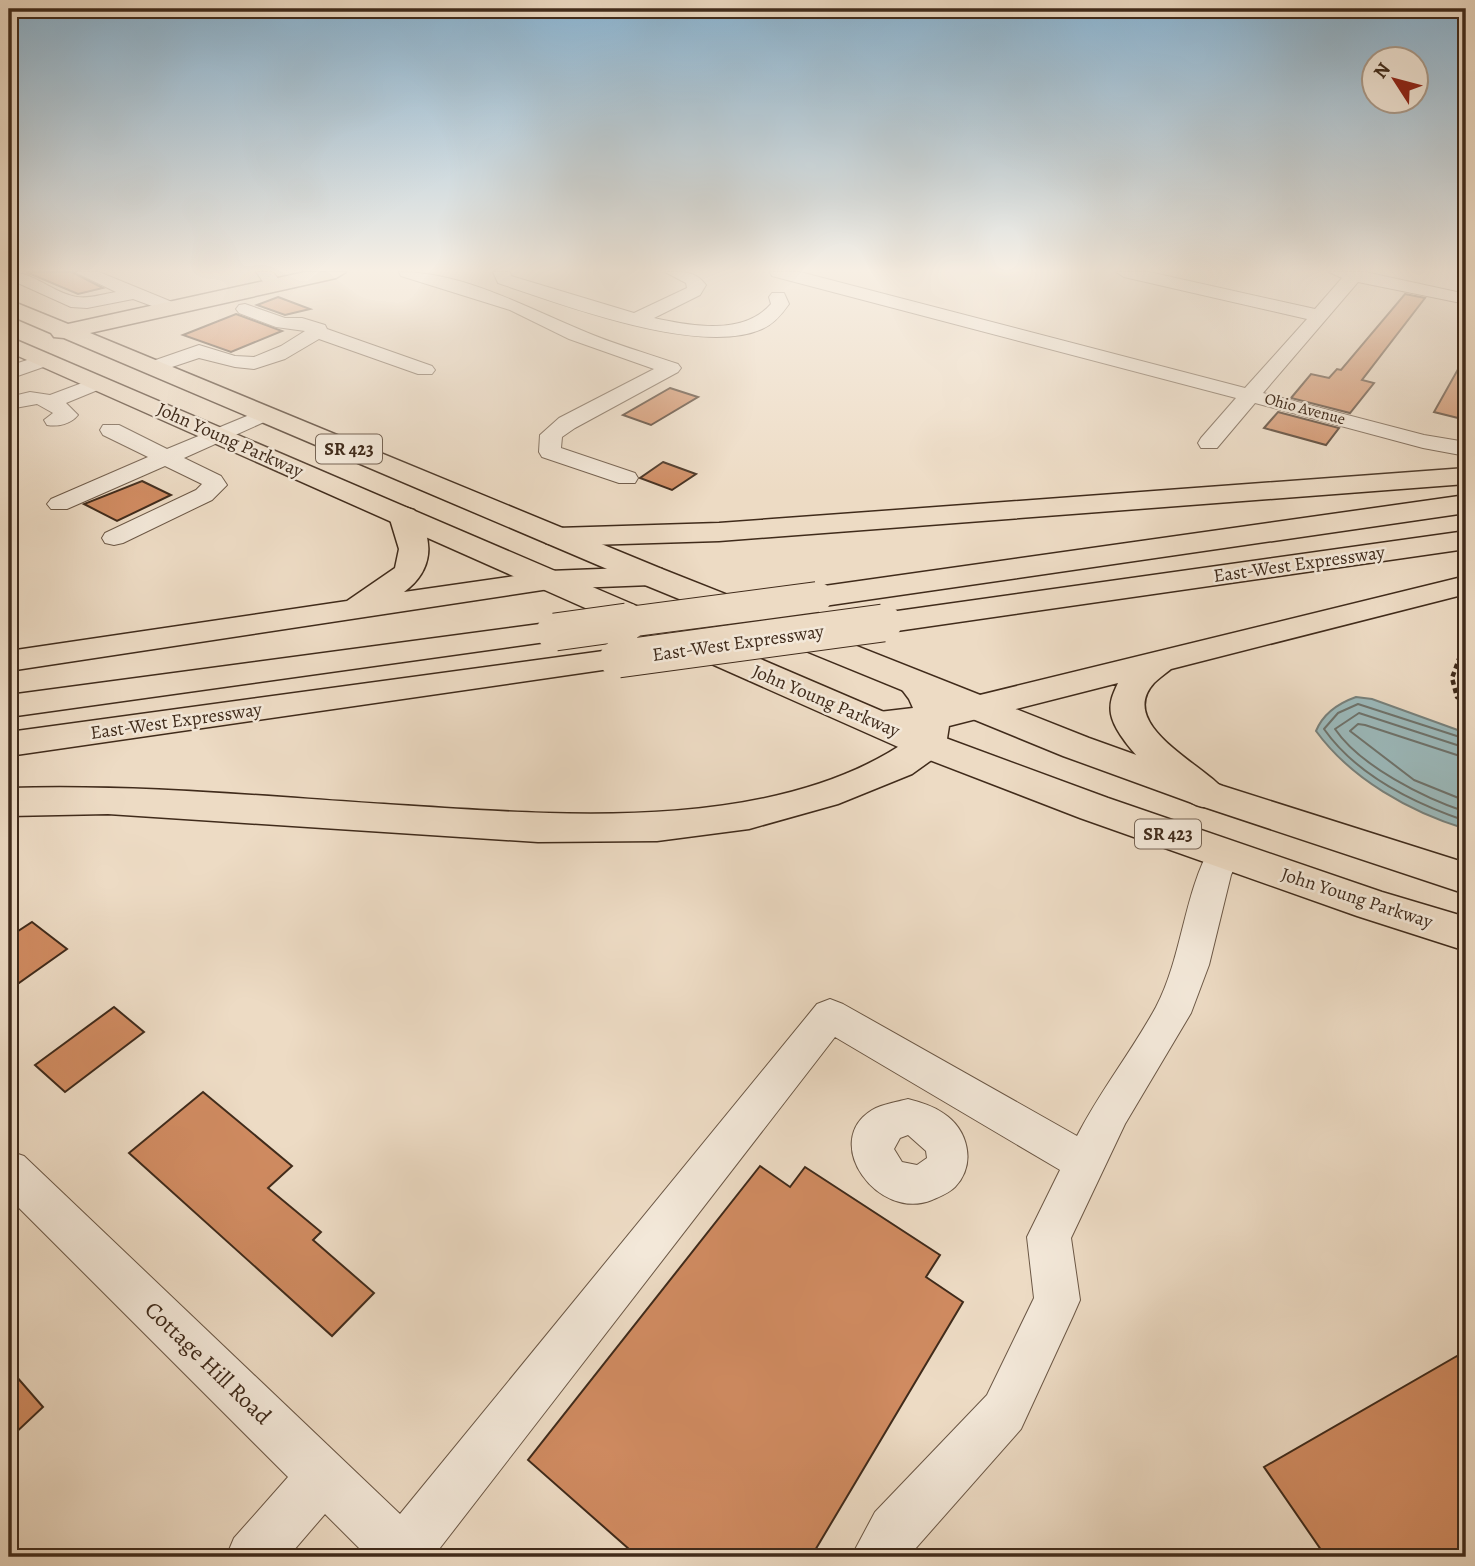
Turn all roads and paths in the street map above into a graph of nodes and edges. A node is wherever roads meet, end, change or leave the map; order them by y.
1 (11, 345) edge
2 (101, 345) edge
3 (295, 345) edge
4 (354, 345) edge
5 (605, 345) edge
6 (1057, 345) edge
7 (1295, 345) edge
8 (45, 360) junction
9 (154, 367) junction
10 (425, 370) dead end
11 (9, 373) edge
12 (98, 383) junction
13 (1252, 396) junction
14 (15, 402) dead end
15 (266, 414) junction
16 (111, 430) dead end
17 (219, 435) junction
18 (1209, 443) dead end
19 (1466, 449) edge
20 (167, 458) junction
21 (1466, 476) edge
22 (626, 478) dead end
23 (59, 504) dead end
24 (1466, 504) edge
25 (404, 516) junction
26 (719, 532) junction
27 (557, 537) junction
28 (114, 538) dead end
29 (1466, 540) edge
30 (549, 580) junction
31 (627, 582) junction
32 (1466, 586) edge
33 (342, 612) junction
34 (1466, 640) edge
35 (9, 661) edge
36 (1160, 661) junction
37 (911, 679) junction
38 (1466, 700) edge
39 (9, 706) edge
40 (976, 707) junction
41 (930, 731) junction
42 (9, 744) edge
43 (1209, 795) junction
44 (9, 802) edge
45 (1224, 853) junction
46 (1466, 879) edge
47 (1466, 934) edge
48 (955, 1087) junction
49 (931, 1124) dead end
50 (1085, 1162) junction
51 (9, 1170) edge
52 (324, 1475) junction
53 (404, 1555) edge
54 (253, 1557) edge
55 (878, 1557) edge

1 - 8 main road, John Young Parkway / SR 423
2 - 9 main road, John Young Parkway / SR 423
3 - 9 street
4 - 10 street
5 - 22 street
6 - 13 street, Ohio Avenue
7 - 13 street
8 - 11 street
8 - 12 main road, John Young Parkway / SR 423
9 - 15 main road, John Young Parkway / SR 423
12 - 14 street
12 - 17 main road, John Young Parkway / SR 423
13 - 18 street
13 - 19 street, Ohio Avenue
15 - 17 street
15 - 27 main road, John Young Parkway / SR 423
16 - 20 street
17 - 20 street
17 - 25 main road, John Young Parkway / SR 423
20 - 23 street
20 - 28 street
21 - 26 main road
24 - 39 main road, East-West Expressway, bridge
25 - 30 main road, John Young Parkway / SR 423
25 - 33 main road
26 - 27 main road
26 - 31 main road
27 - 31 main road, John Young Parkway / SR 423
29 - 42 main road, East-West Expressway, bridge
30 - 31 main road, John Young Parkway / SR 423
30 - 33 main road
31 - 37 main road, John Young Parkway / SR 423
31 - 41 main road, John Young Parkway / SR 423
32 - 36 main road
33 - 35 main road
34 - 38 path
36 - 40 main road
36 - 43 main road
37 - 40 main road, John Young Parkway / SR 423
37 - 41 main road
40 - 41 main road
40 - 43 main road, John Young Parkway / SR 423
41 - 44 main road
41 - 45 main road, John Young Parkway / SR 423
43 - 46 main road, John Young Parkway / SR 423
45 - 47 main road, John Young Parkway / SR 423
45 - 50 street
48 - 49 street
48 - 50 street
48 - 53 street
50 - 55 street
51 - 52 street, Cottage Hill Road
52 - 53 street, Cottage Hill Road
52 - 54 street

